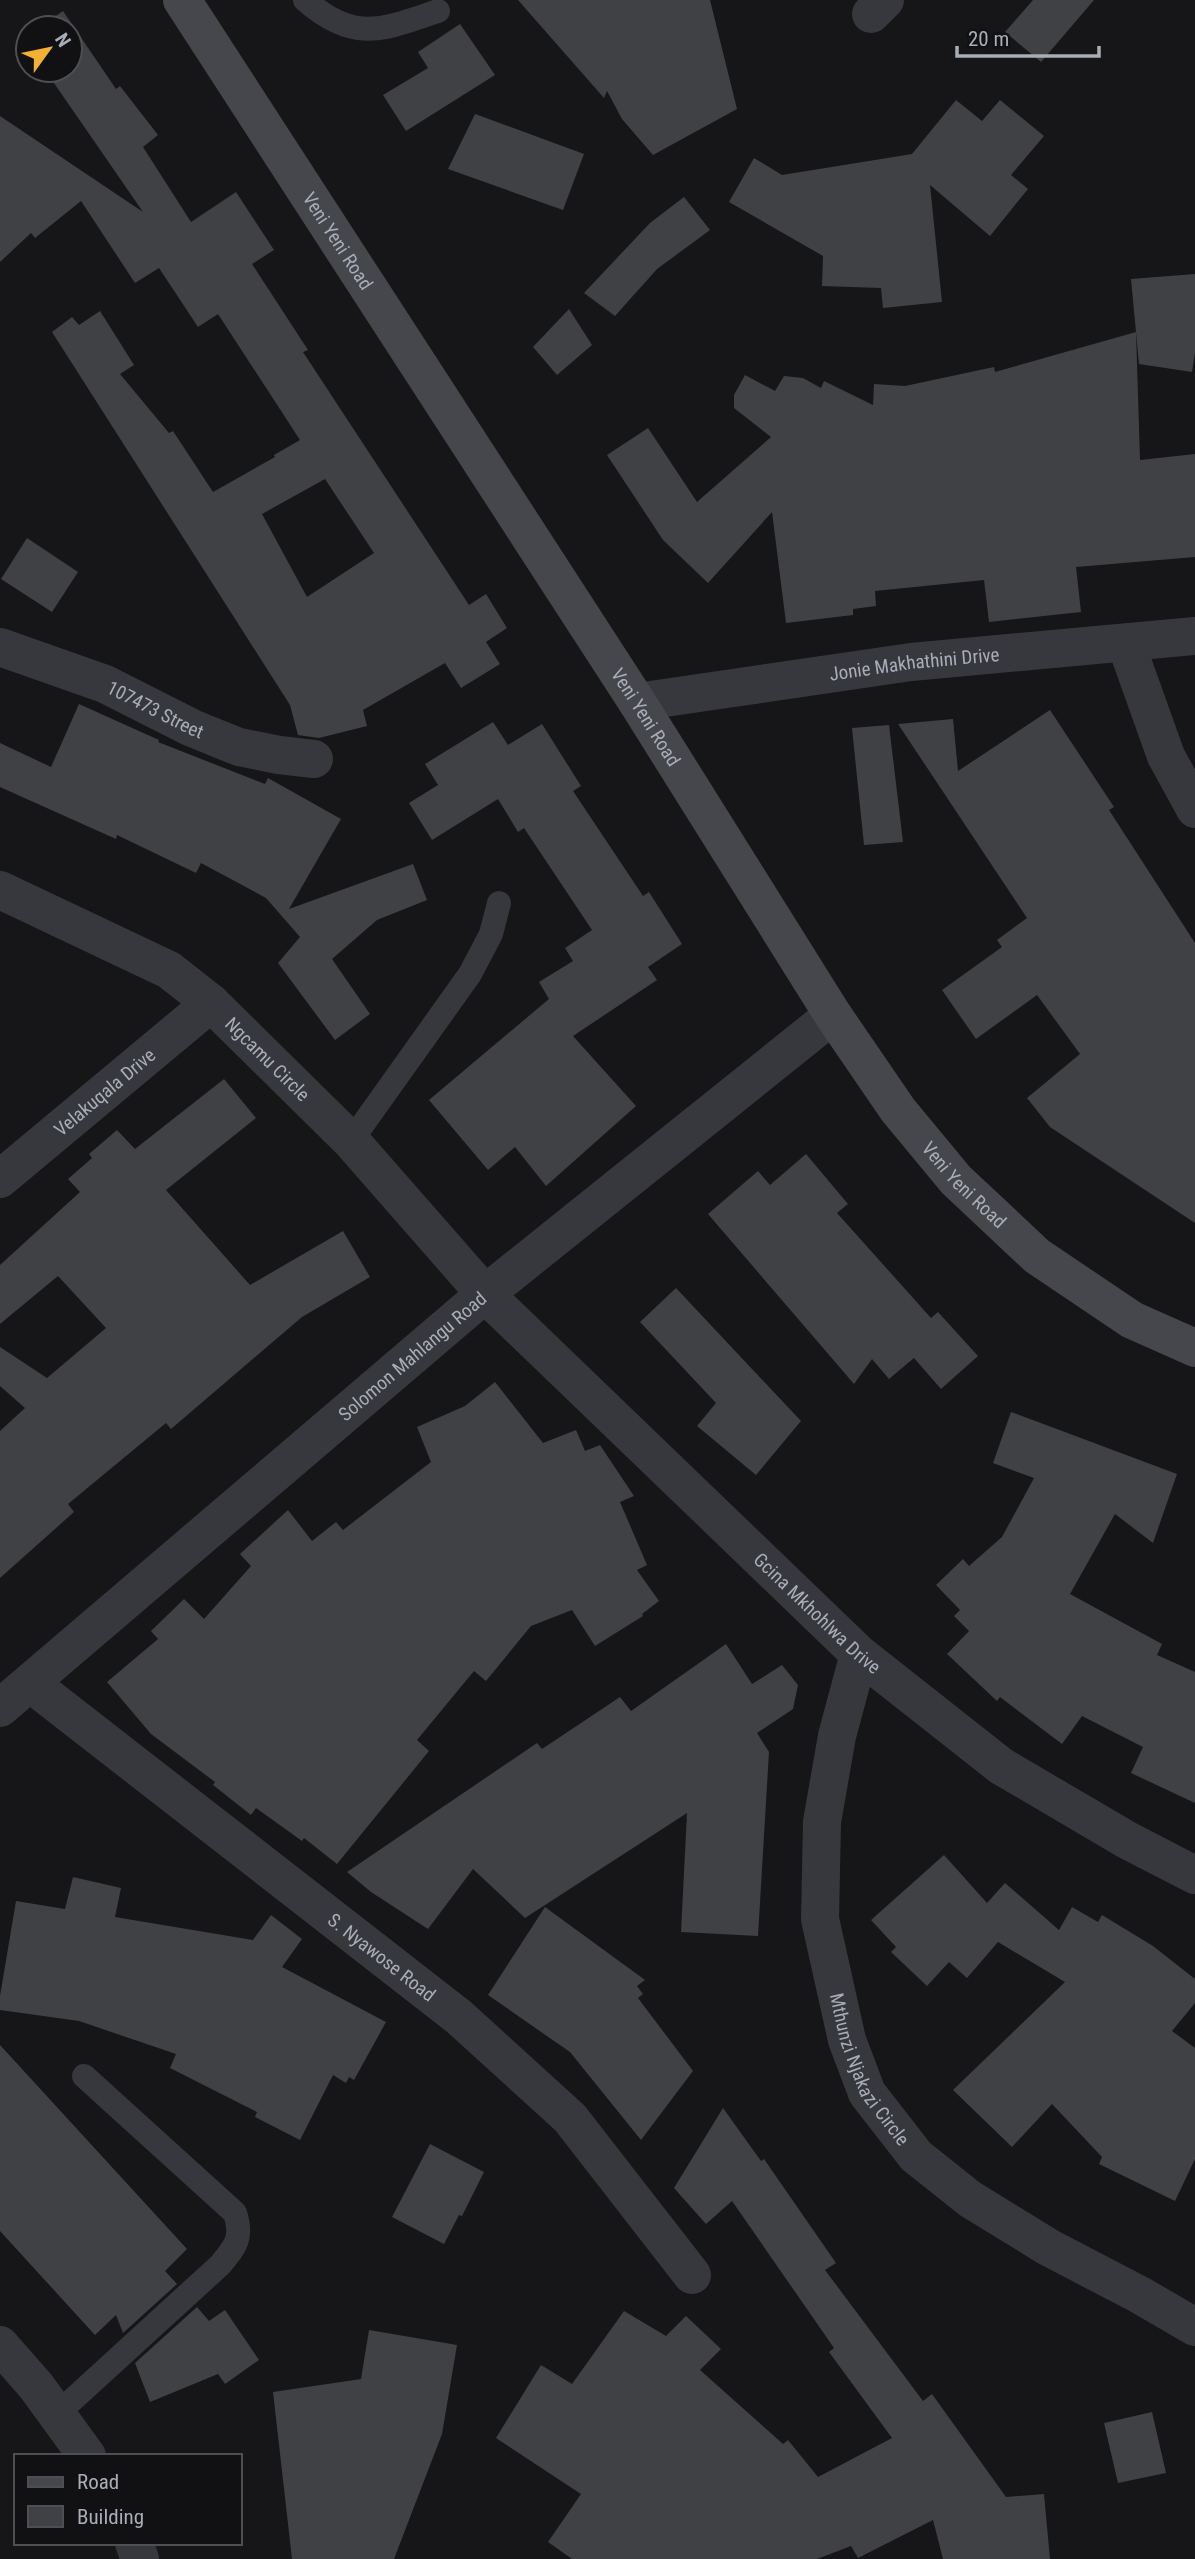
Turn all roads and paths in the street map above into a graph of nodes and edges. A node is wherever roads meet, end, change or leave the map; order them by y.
1 (182, 0) edge
2 (305, 0) edge
3 (438, 12) dead end
4 (1195, 636) edge
5 (1126, 644) junction
6 (0, 647) edge
7 (636, 702) junction
8 (314, 759) dead end
9 (1195, 808) edge
10 (0, 890) edge
11 (499, 903) dead end
12 (211, 1003) junction
13 (833, 1015) junction
14 (351, 1141) junction
15 (0, 1179) edge
16 (485, 1294) junction
17 (1195, 1348) edge
18 (859, 1654) junction
19 (30, 1683) junction
20 (0, 1708) edge
21 (1195, 1875) edge
22 (84, 2077) dead end
23 (692, 2275) dead end
24 (1195, 2327) edge
25 (0, 2345) edge
26 (57, 2414) junction
27 (86, 2454) edge

1 - 7 street, Veni Yeni Road
2 - 3 lane
4 - 5 street, Jonie Makhathini Drive
5 - 7 street, Jonie Makhathini Drive
5 - 9 street
6 - 8 street, 107473 Street
7 - 13 street, Veni Yeni Road
10 - 12 street, Ngcamu Circle
11 - 14 lane
12 - 14 street, Ngcamu Circle
12 - 15 street, Velakuqala Drive
13 - 16 street, Solomon Mahlangu Road
13 - 17 street, Veni Yeni Road
14 - 16 street, Ngcamu Circle
16 - 18 street, Gcina Mkhohlwa Drive
16 - 19 street, Solomon Mahlangu Road
18 - 21 street, Gcina Mkhohlwa Drive
18 - 24 street, Mthunzi Njakazi Circle
19 - 20 street, Solomon Mahlangu Road
19 - 23 street, S. Nyawose Road
22 - 26 lane
25 - 26 street
26 - 27 street

